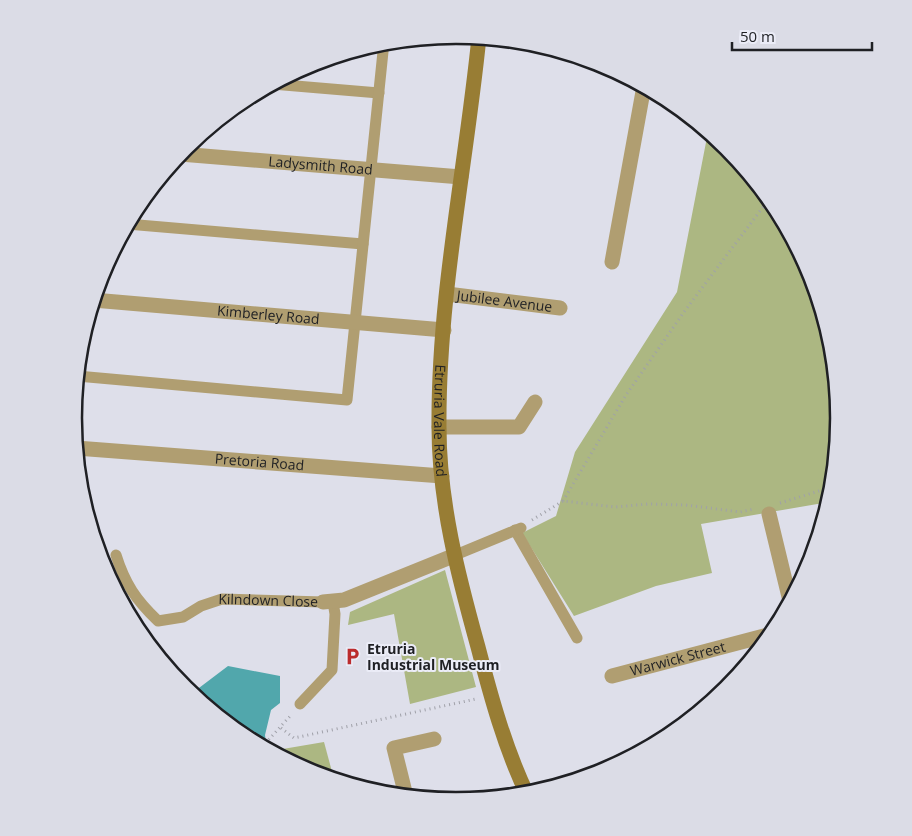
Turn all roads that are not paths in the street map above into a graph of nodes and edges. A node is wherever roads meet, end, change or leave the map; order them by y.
1 (478, 45) edge
2 (383, 51) edge
3 (285, 85) edge
4 (379, 93) junction
5 (643, 94) edge
6 (189, 155) edge
7 (371, 170) junction
8 (461, 177) junction
9 (136, 225) edge
10 (363, 244) junction
11 (612, 262) dead end
12 (447, 294) junction
13 (101, 301) edge
14 (560, 308) dead end
15 (355, 322) junction
16 (444, 330) junction
17 (84, 377) edge
18 (535, 402) dead end
19 (439, 427) junction
20 (84, 449) edge
21 (442, 476) junction
22 (767, 509) road end
23 (116, 554) dead end
24 (453, 556) junction
25 (788, 592) edge
26 (328, 602) junction
27 (759, 637) edge
28 (578, 638) dead end
29 (612, 676) dead end
30 (300, 704) road end
31 (434, 739) dead end
32 (525, 786) edge
33 (404, 789) edge

1 - 8 main road, Etruria Vale Road
2 - 4 lane
3 - 4 lane
4 - 7 lane
5 - 11 street
6 - 7 street, Ladysmith Road
7 - 8 street, Ladysmith Road
7 - 10 lane
8 - 12 main road, Etruria Vale Road
9 - 10 lane
10 - 15 lane
12 - 14 street, Jubilee Avenue
12 - 16 main road, Etruria Vale Road
13 - 15 street, Kimberley Road
15 - 16 street, Kimberley Road
15 - 17 lane
16 - 19 main road, Etruria Vale Road
18 - 19 street
19 - 21 main road, Etruria Vale Road
20 - 21 street, Pretoria Road
21 - 24 main road, Etruria Vale Road
22 - 25 street
23 - 26 lane, Kilndown Close
24 - 26 street, Kilndown Close
24 - 28 lane
24 - 32 main road, Etruria Vale Road
26 - 30 lane
27 - 29 street, Warwick Street
31 - 33 street

